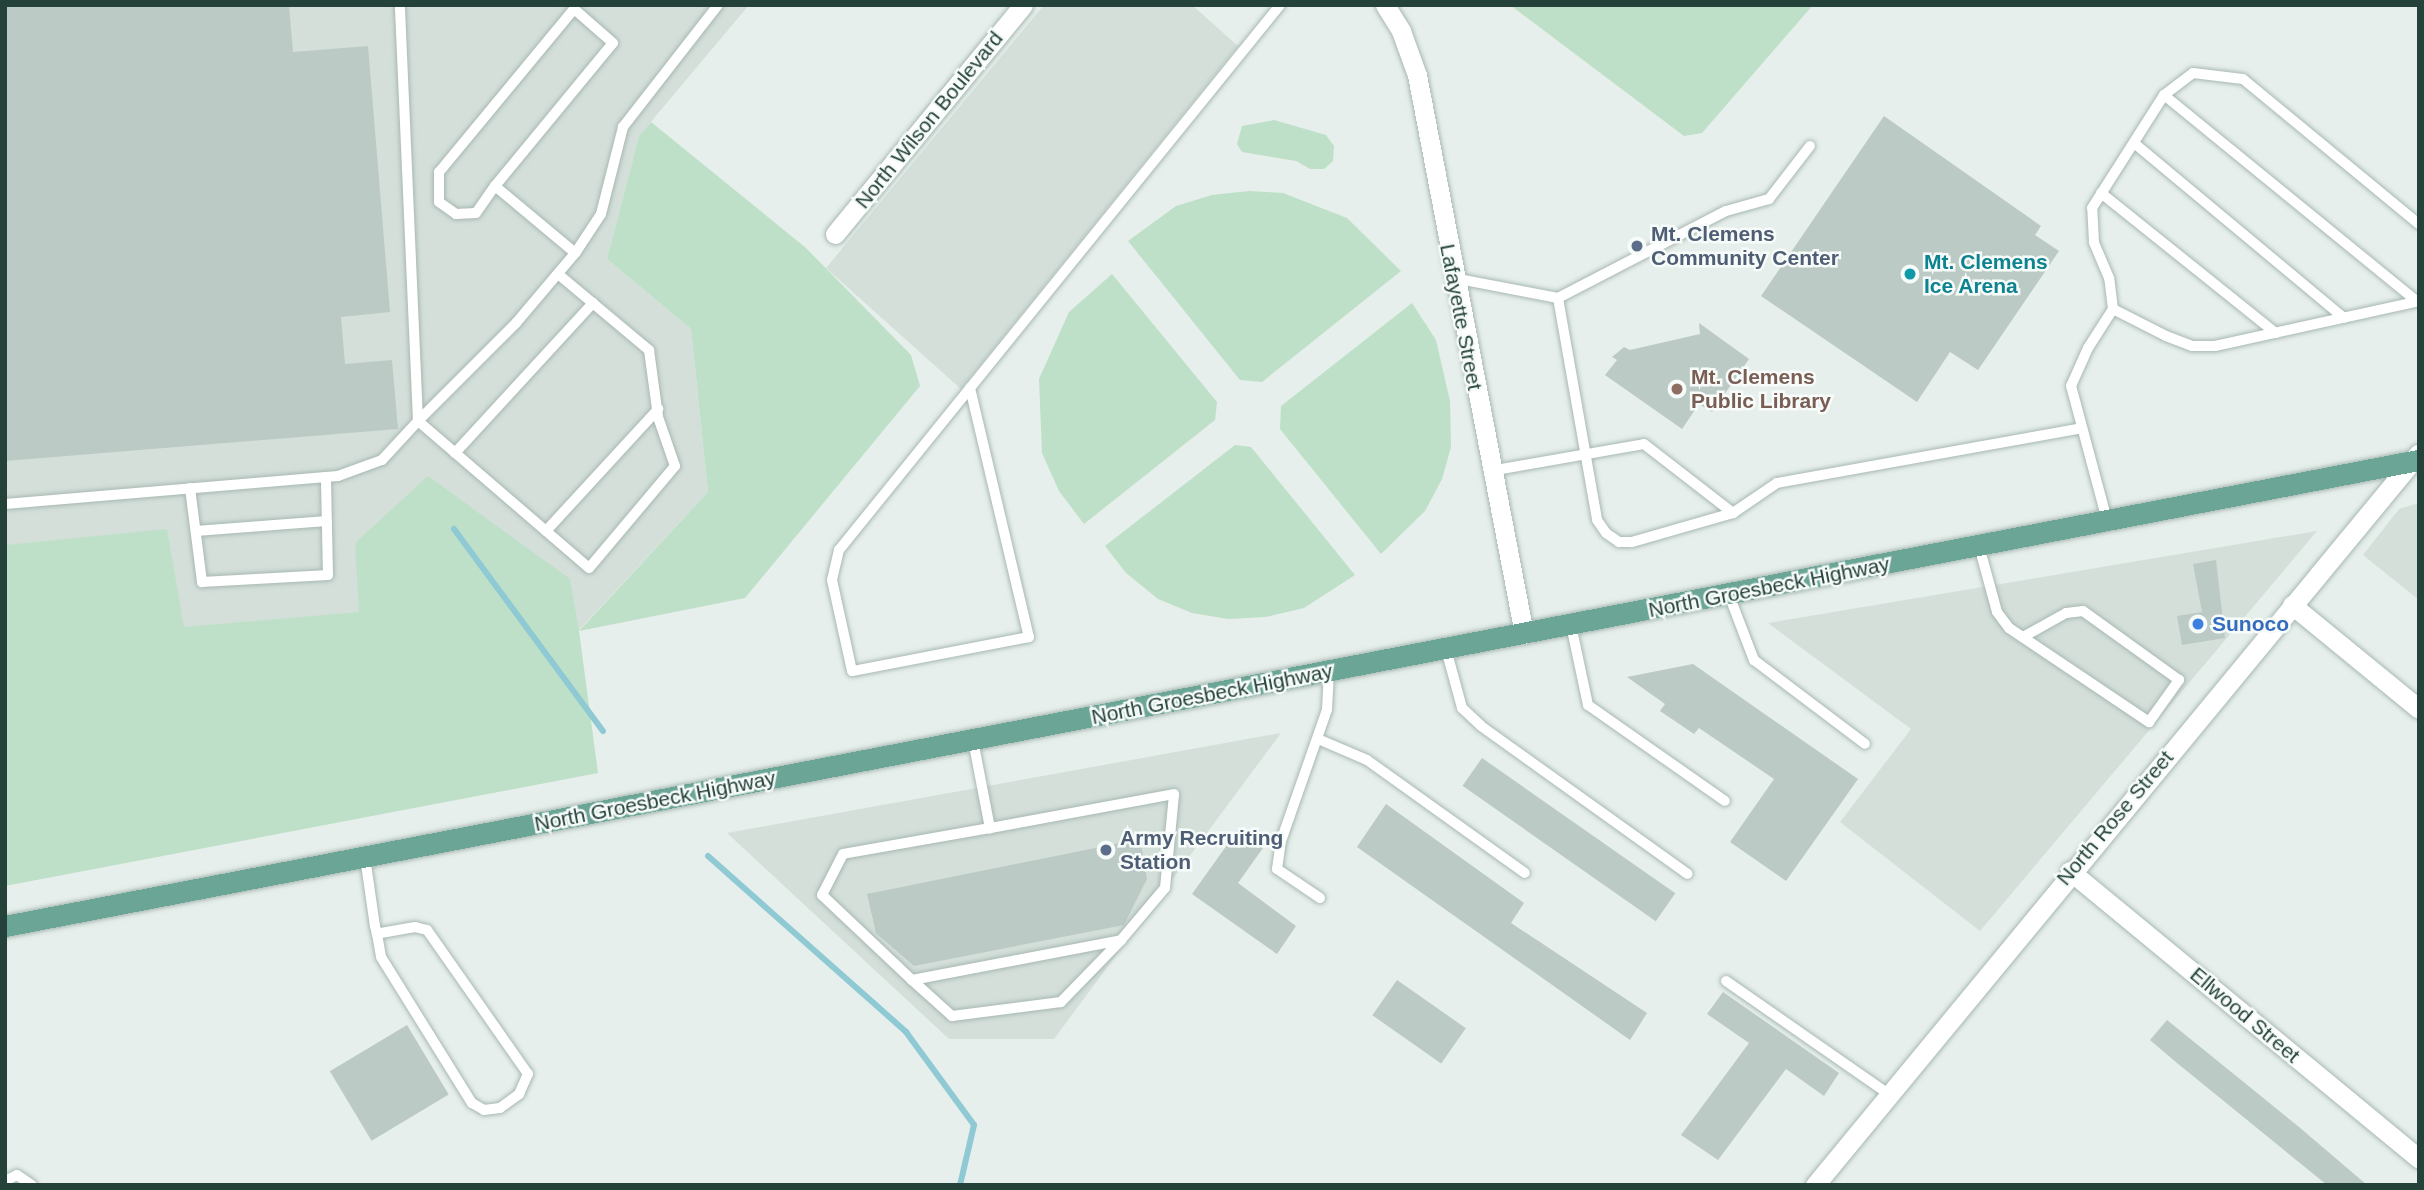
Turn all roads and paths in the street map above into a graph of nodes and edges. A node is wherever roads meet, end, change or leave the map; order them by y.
1 (400, 5) edge
2 (718, 5) edge
3 (1023, 5) edge
4 (1279, 5) edge
5 (1389, 7) edge
6 (2164, 95) junction
7 (2134, 143) junction
8 (1810, 146) dead end
9 (495, 186) junction
10 (2101, 193) junction
11 (2419, 224) edge
12 (835, 234) dead end
13 (575, 253) junction
14 (558, 274) junction
15 (1454, 278) junction
16 (1558, 298) junction
17 (2418, 301) edge
18 (593, 303) junction
19 (2113, 309) junction
20 (2344, 318) junction
21 (2276, 333) junction
22 (970, 388) junction
23 (657, 409) junction
24 (418, 421) junction
25 (2082, 428) junction
26 (455, 453) junction
27 (1585, 456) junction
28 (2416, 458) edge
29 (1490, 471) junction
30 (326, 477) junction
31 (190, 488) junction
32 (5, 504) edge
33 (1733, 513) junction
34 (327, 521) junction
35 (2107, 521) junction
36 (195, 531) junction
37 (546, 531) junction
38 (1979, 546) junction
39 (1729, 595) junction
40 (2292, 605) junction
41 (1571, 625) junction
42 (1524, 634) junction
43 (2024, 637) junction
44 (1446, 649) junction
45 (1329, 672) junction
46 (2419, 709) edge
47 (1318, 739) junction
48 (972, 740) junction
49 (1865, 744) dead end
50 (1725, 801) dead end
51 (990, 828) junction
52 (365, 856) junction
53 (2070, 871) junction
54 (1525, 873) dead end
55 (1688, 874) dead end
56 (1320, 898) dead end
57 (5, 926) edge
58 (377, 934) junction
59 (1121, 940) junction
60 (912, 980) junction
61 (1726, 981) dead end
62 (1889, 1095) junction
63 (2419, 1159) edge
64 (5, 1181) edge
65 (32, 1185) edge
66 (1815, 1185) edge

1 - 24 lane
2 - 13 lane
3 - 12 street, North Wilson Boulevard
4 - 22 lane
5 - 15 street, Lafayette Street
6 - 7 lane
6 - 11 lane
6 - 17 lane
7 - 10 lane
7 - 20 lane
8 - 16 lane
9 - 9 lane
9 - 13 lane
10 - 19 lane
10 - 21 lane
13 - 14 lane
14 - 18 lane
14 - 24 lane
15 - 16 lane
15 - 29 street, Lafayette Street
16 - 27 lane
17 - 20 lane
18 - 23 lane
18 - 26 lane
19 - 21 lane
19 - 25 lane
20 - 21 lane
22 - 22 lane
23 - 37 lane
23 - 37 lane
24 - 26 lane
24 - 30 lane
25 - 33 lane
25 - 35 lane
26 - 37 lane
27 - 29 lane
27 - 33 lane
27 - 33 lane
28 - 35 main road, North Groesbeck Highway
28 - 40 street, North Rose Street
29 - 42 street, Lafayette Street
30 - 31 lane
30 - 34 lane
31 - 32 lane
31 - 36 lane
34 - 36 lane
34 - 36 lane
35 - 38 main road, North Groesbeck Highway
38 - 39 main road, North Groesbeck Highway
38 - 43 lane
39 - 41 main road, North Groesbeck Highway
39 - 49 lane
40 - 46 street
40 - 53 street, North Rose Street
41 - 42 main road, North Groesbeck Highway
41 - 50 lane
42 - 44 main road, North Groesbeck Highway
43 - 43 lane
44 - 45 main road, North Groesbeck Highway
44 - 55 lane
45 - 47 lane
45 - 48 main road, North Groesbeck Highway
47 - 54 lane
47 - 56 lane
48 - 51 lane
48 - 52 main road, North Groesbeck Highway
51 - 59 lane
51 - 60 lane
52 - 57 main road, North Groesbeck Highway
52 - 58 lane
53 - 62 street, North Rose Street
53 - 63 street, Ellwood Street
58 - 58 lane
59 - 60 lane
59 - 60 lane
61 - 62 lane
62 - 66 street, North Rose Street
64 - 65 lane

